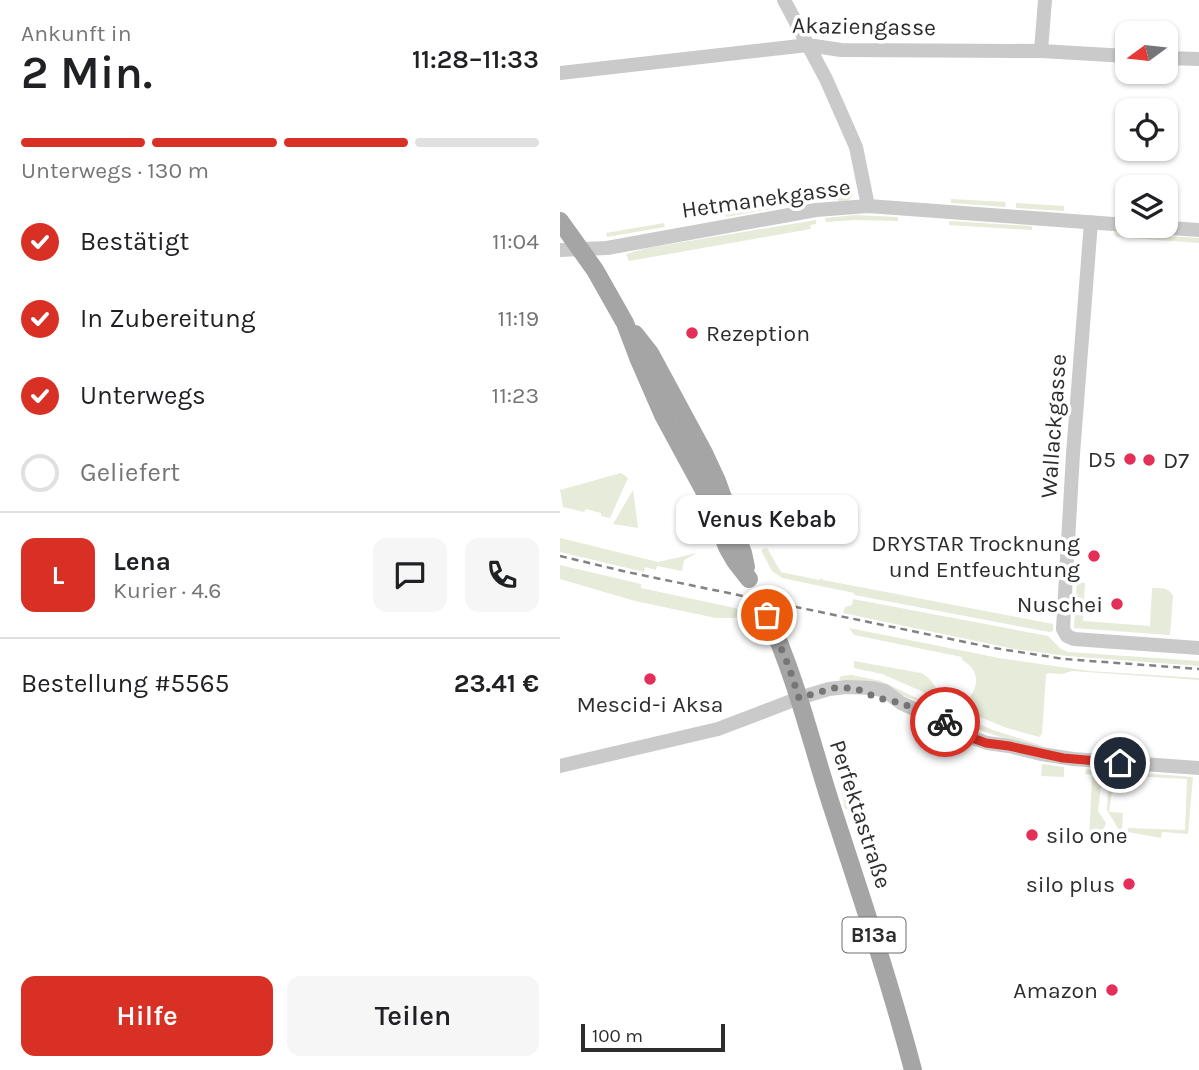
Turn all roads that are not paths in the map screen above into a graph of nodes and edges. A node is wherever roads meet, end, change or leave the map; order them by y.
1 (784, 0) edge
2 (1045, 0) edge
3 (808, 45) junction
4 (1041, 51) junction
5 (1115, 55) edge
6 (1178, 58) edge
7 (1199, 59) edge
8 (560, 73) edge
9 (869, 206) junction
10 (560, 221) edge
11 (1091, 222) junction
12 (1115, 224) edge
13 (1178, 229) edge
14 (1199, 230) edge
15 (580, 249) junction
16 (560, 250) edge
17 (752, 584) tunnel mouth
18 (767, 615) tunnel mouth
19 (1199, 648) edge
20 (799, 698) junction
21 (560, 766) edge
22 (1199, 768) edge
23 (914, 1070) edge

1 - 3 street
2 - 4 street
3 - 4 street, Akaziengasse
3 - 8 street, Akaziengasse
3 - 9 street
4 - 5 street, Akaziengasse
6 - 7 street
9 - 11 street, Hetmanekgasse
9 - 15 street, Hetmanekgasse
10 - 15 main road
11 - 12 street, Hetmanekgasse
11 - 19 street, Wallackgasse
13 - 14 street
15 - 16 street, Hetmanekgasse
15 - 17 main road
18 - 20 main road, Perfektastraße / B13a
20 - 21 street
20 - 22 street
20 - 23 main road, Perfektastraße / B13a

